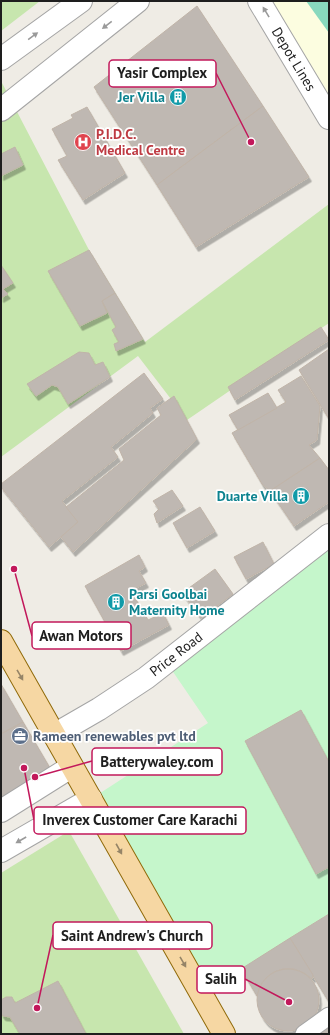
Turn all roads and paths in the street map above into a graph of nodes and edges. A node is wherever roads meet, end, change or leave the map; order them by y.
1 (81, 1) edge
2 (138, 1) edge
3 (259, 1) edge
4 (1, 59) edge
5 (1, 110) edge
6 (329, 118) edge
7 (329, 535) edge
8 (1, 641) edge
9 (54, 735) junction
10 (72, 767) junction
11 (91, 799) junction
12 (1, 810) edge
13 (1, 851) edge
14 (329, 1016) edge
15 (224, 1034) edge
16 (304, 1034) edge

4 -> 1 street
2 -> 5 street
6 -> 3 street, Depot Lines
7 - 9 street, Price Road
8 -> 9 main road
9 - 10 main road
10 - 11 main road
10 - 12 street
11 -> 13 street
11 -> 15 main road
14 - 16 street

